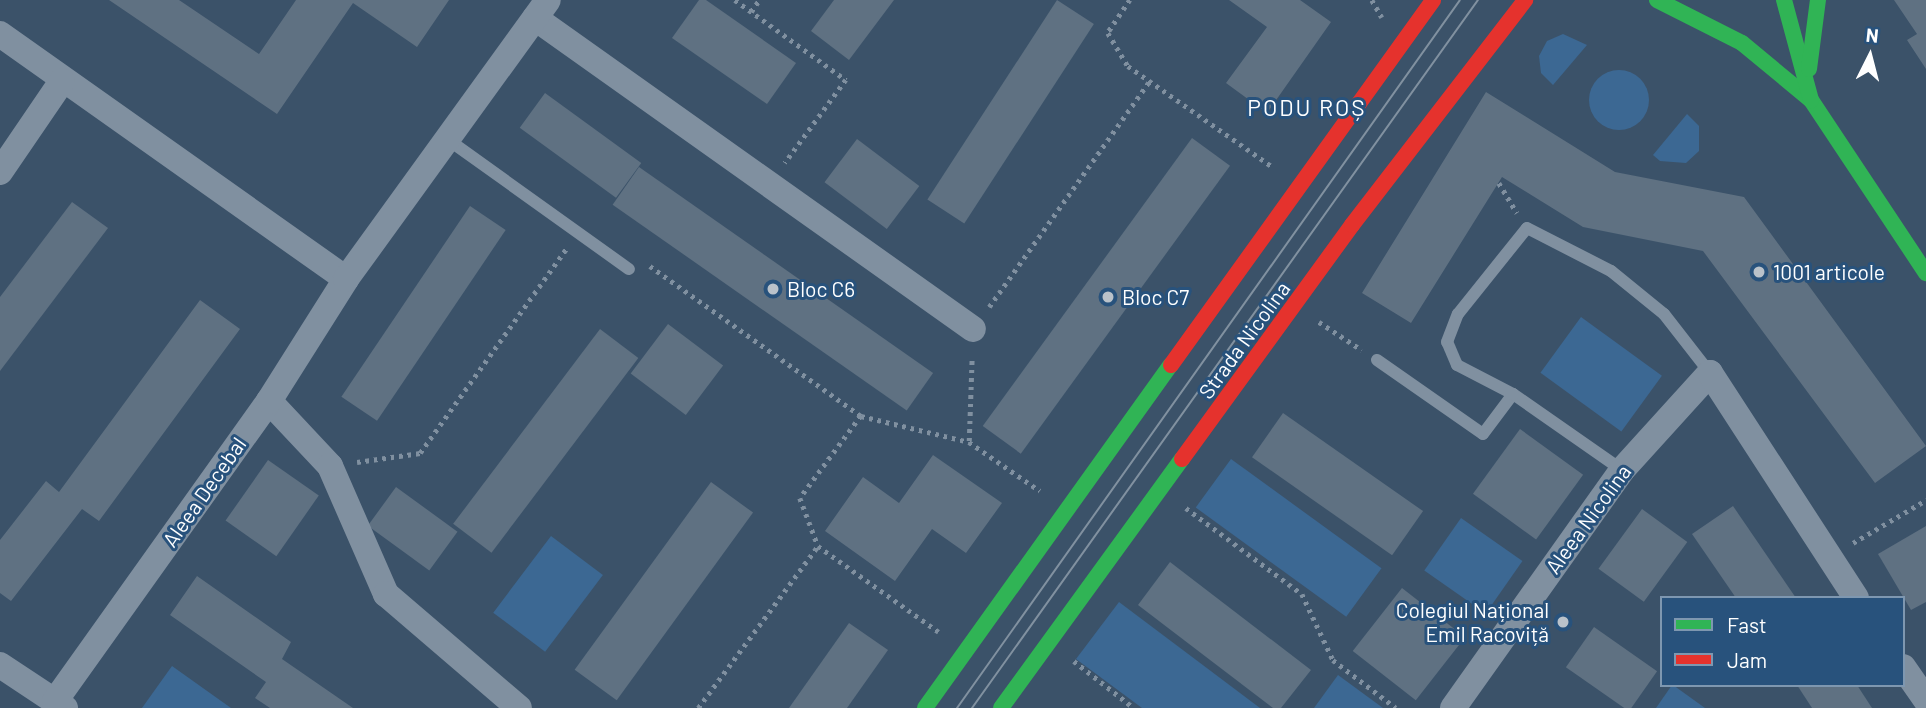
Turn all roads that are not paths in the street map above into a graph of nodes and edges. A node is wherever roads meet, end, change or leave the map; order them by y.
1 (1433, 0) edge
2 (1525, 0) edge
3 (1657, 0) edge
4 (1784, 0) edge
5 (1818, 0) edge
6 (541, 9) edge
7 (0, 33) edge
8 (62, 81) junction
9 (1809, 94) junction
10 (450, 141) junction
11 (0, 172) edge
12 (629, 269) road end
13 (1926, 273) edge
14 (346, 279) junction
15 (973, 329) road end
16 (1377, 360) road end
17 (1710, 373) junction
18 (1513, 394) junction
19 (269, 401) junction
20 (1622, 470) junction
21 (1855, 596) edge
22 (0, 665) edge
23 (1905, 670) edge
24 (1926, 699) edge
25 (60, 704) edge
26 (519, 708) edge
27 (925, 708) edge
28 (1001, 708) edge
29 (1453, 708) edge

1 - 27 main road, Strada Nicolina
2 - 28 main road, Strada Nicolina
3 - 9 main road
4 - 9 main road
5 - 9 main road
6 - 10 street, Aleea Decebal
6 - 15 street
7 - 8 street
8 - 11 street
8 - 14 street
9 - 13 main road
10 - 12 lane
10 - 14 street, Aleea Decebal
14 - 19 street, Aleea Decebal
16 - 18 lane
17 - 18 lane
17 - 20 street, Aleea Nicolina
17 - 21 street
18 - 20 lane
19 - 25 street, Aleea Decebal
19 - 26 street
20 - 29 street, Aleea Nicolina
22 - 25 street
23 - 24 street

